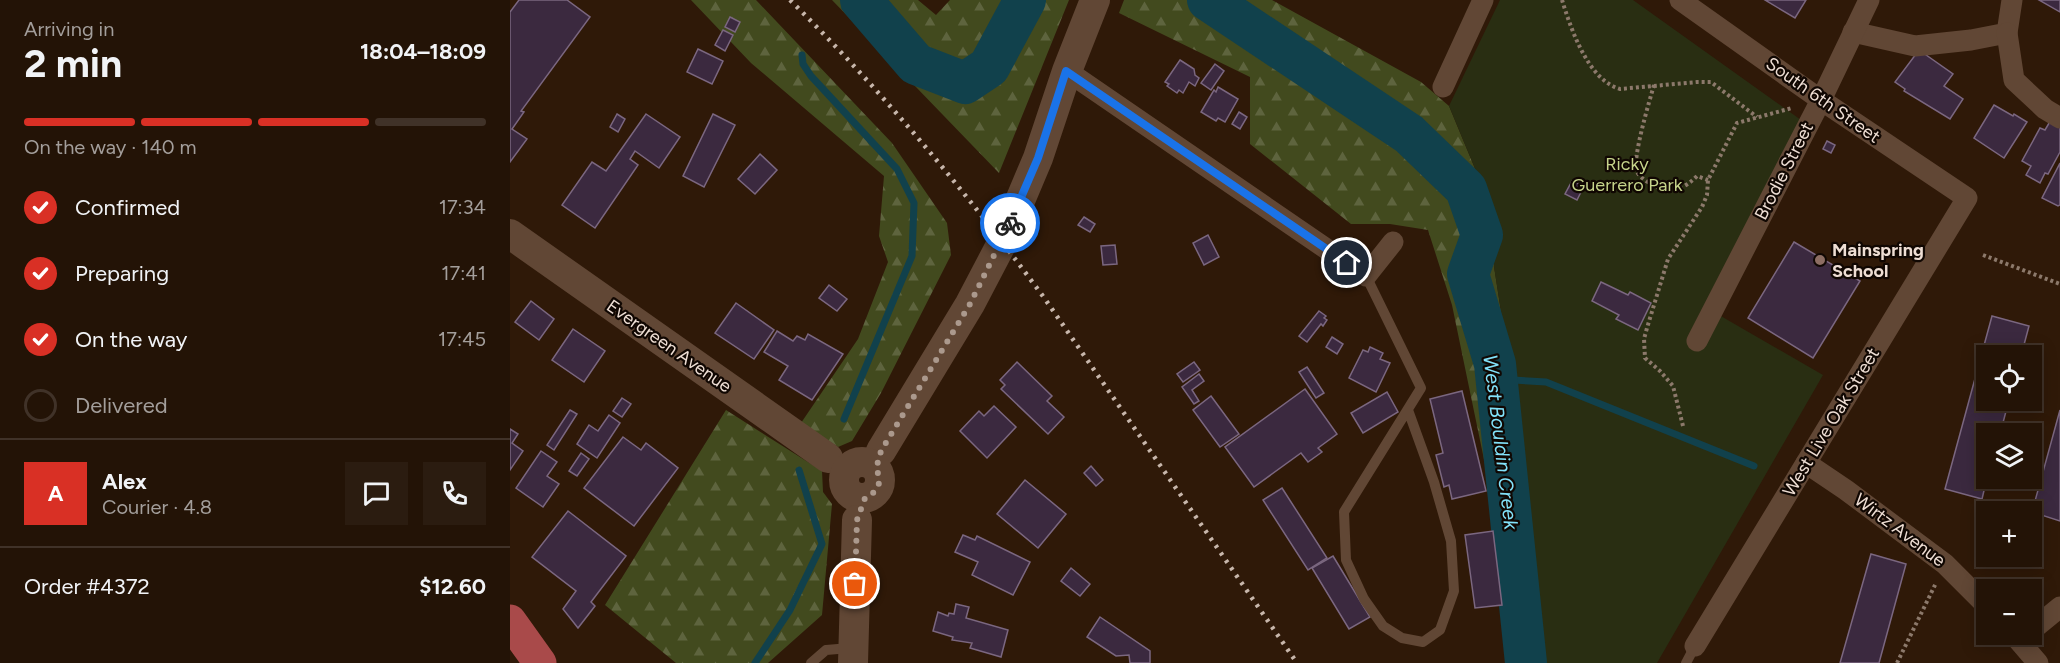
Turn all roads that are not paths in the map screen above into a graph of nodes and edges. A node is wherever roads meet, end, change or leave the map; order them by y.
1 (1095, 0) edge
2 (1483, 0) edge
3 (1680, 0) edge
4 (1869, 0) edge
5 (2012, 0) edge
6 (1854, 32) junction
7 (2007, 33) junction
8 (1066, 71) junction
9 (1443, 87) dead end
10 (1821, 100) junction
11 (2060, 118) edge
12 (1966, 198) joint
13 (510, 234) edge
14 (1393, 242) dead end
15 (1366, 276) junction
16 (1696, 341) dead end
17 (1408, 410) junction
18 (1806, 464) junction
19 (858, 478) junction
20 (1976, 595) edge
21 (2060, 607) edge
22 (2042, 620) edge
23 (510, 621) edge
24 (2028, 645) edge
25 (853, 655) edge
26 (1690, 655) edge
27 (540, 663) edge
28 (811, 663) edge
29 (2038, 663) edge

1 - 8 street
2 - 9 street
3 - 10 street, South 6th Street
4 - 6 street, Brodie Street
5 - 7 street
6 - 7 street
6 - 10 street, Brodie Street
7 - 11 street
8 - 15 street
8 - 19 street
10 - 12 street, South 6th Street
10 - 16 street, Brodie Street
12 - 18 street, West Live Oak Street
13 - 19 street, Evergreen Avenue
14 - 15 street
15 - 17 lane
17 - 17 lane
18 - 20 street, Wirtz Avenue
18 - 26 street, West Live Oak Street
19 - 25 street
21 - 22 street
23 - 27 main road
24 - 29 street
25 - 28 lane

